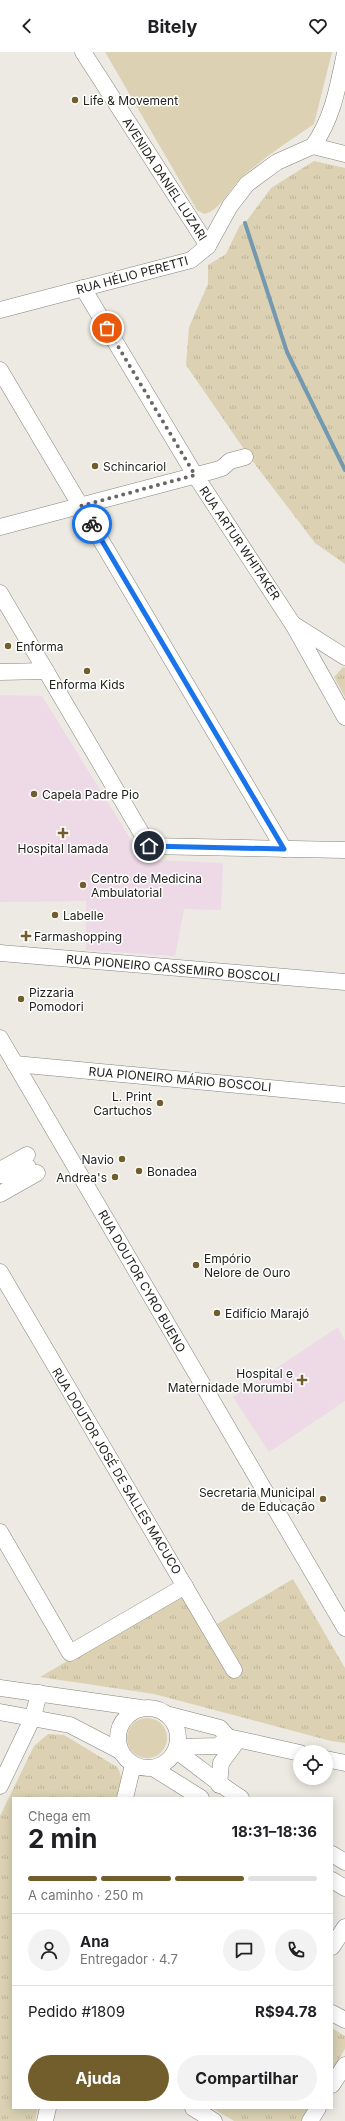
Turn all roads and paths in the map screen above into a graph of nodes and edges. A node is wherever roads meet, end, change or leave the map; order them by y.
1 (83, 52) edge
2 (345, 53) edge
3 (313, 146) junction
4 (345, 154) edge
5 (208, 246) junction
6 (83, 288) junction
7 (0, 310) edge
8 (0, 370) edge
9 (245, 457) dead end
10 (195, 475) junction
11 (81, 506) junction
12 (0, 527) edge
13 (0, 593) edge
14 (294, 626) junction
15 (345, 657) edge
16 (0, 672) edge
17 (46, 672) junction
18 (345, 717) edge
19 (284, 849) junction
20 (345, 850) edge
21 (0, 953) edge
22 (345, 982) edge
23 (0, 1038) edge
24 (15, 1064) junction
25 (345, 1095) edge
26 (33, 1164) junction
27 (0, 1170) edge
28 (0, 1175) edge
29 (0, 1194) edge
30 (0, 1272) edge
31 (0, 1532) edge
32 (185, 1586) junction
33 (345, 1628) edge
34 (234, 1670) dead end
35 (0, 1688) edge
36 (39, 1693) junction
37 (141, 1708) junction
38 (0, 1712) edge
39 (166, 1714) junction
40 (33, 1717) junction
41 (233, 1738) junction
42 (177, 1749) junction
43 (120, 1751) junction
44 (293, 1751) edge
45 (333, 1760) edge
46 (345, 1763) edge
47 (133, 1765) junction
48 (153, 1768) junction
49 (219, 1785) junction
50 (0, 1786) edge
51 (125, 1797) edge
52 (198, 1797) edge
53 (238, 1797) edge
54 (333, 1855) edge
55 (345, 1862) edge
56 (333, 1881) edge
57 (345, 1888) edge
58 (345, 1927) edge
59 (333, 1945) edge
60 (333, 2014) edge
61 (345, 2020) edge
62 (345, 2065) edge
63 (333, 2084) edge
64 (48, 2109) edge
65 (195, 2109) edge
66 (317, 2109) edge
67 (44, 2121) edge
68 (214, 2121) edge
69 (310, 2121) edge

1 - 5 street, AVENIDA DANIEL LUZARI
2 - 3 street
3 - 4 street
3 - 5 street, RUA HÉLIO PERETTI
5 - 6 street, RUA HÉLIO PERETTI
6 - 7 street, RUA HÉLIO PERETTI
6 - 10 street, RUA ARTUR WHITAKER
8 - 11 street
9 - 10 street
10 - 11 street
10 - 14 street, RUA ARTUR WHITAKER
11 - 12 street
11 - 19 street
13 - 17 street
14 - 15 street
14 - 18 street, RUA ARTUR WHITAKER
16 - 17 street
17 - 19 street
19 - 20 street
21 - 22 street, RUA PIONEIRO CASSEMIRO BOSCOLI
23 - 24 street, RUA DOUTOR CYRO BUENO
24 - 25 street, RUA PIONEIRO MÁRIO BOSCOLI
24 - 33 street, RUA DOUTOR CYRO BUENO
26 - 27 street
26 - 28 street
26 - 29 street
30 - 32 street, RUA DOUTOR JOSÉ DE SALLES MACUCO
31 - 32 street
32 - 34 street, RUA DOUTOR JOSÉ DE SALLES MACUCO
35 - 36 street
36 - 37 street
36 - 40 street
37 - 39 street
37 - 43 street
38 - 40 street
39 - 41 street
39 - 42 street
40 - 43 street
40 - 50 street
41 - 42 street
41 - 44 street
41 - 49 street
42 - 48 street
42 - 49 street
43 - 47 street
45 - 46 street
47 - 48 street
47 - 51 street
48 - 52 street
49 - 53 street
54 - 55 street
56 - 57 street
58 - 59 street
60 - 61 street
62 - 63 street
64 - 67 street
65 - 68 street
66 - 69 street

